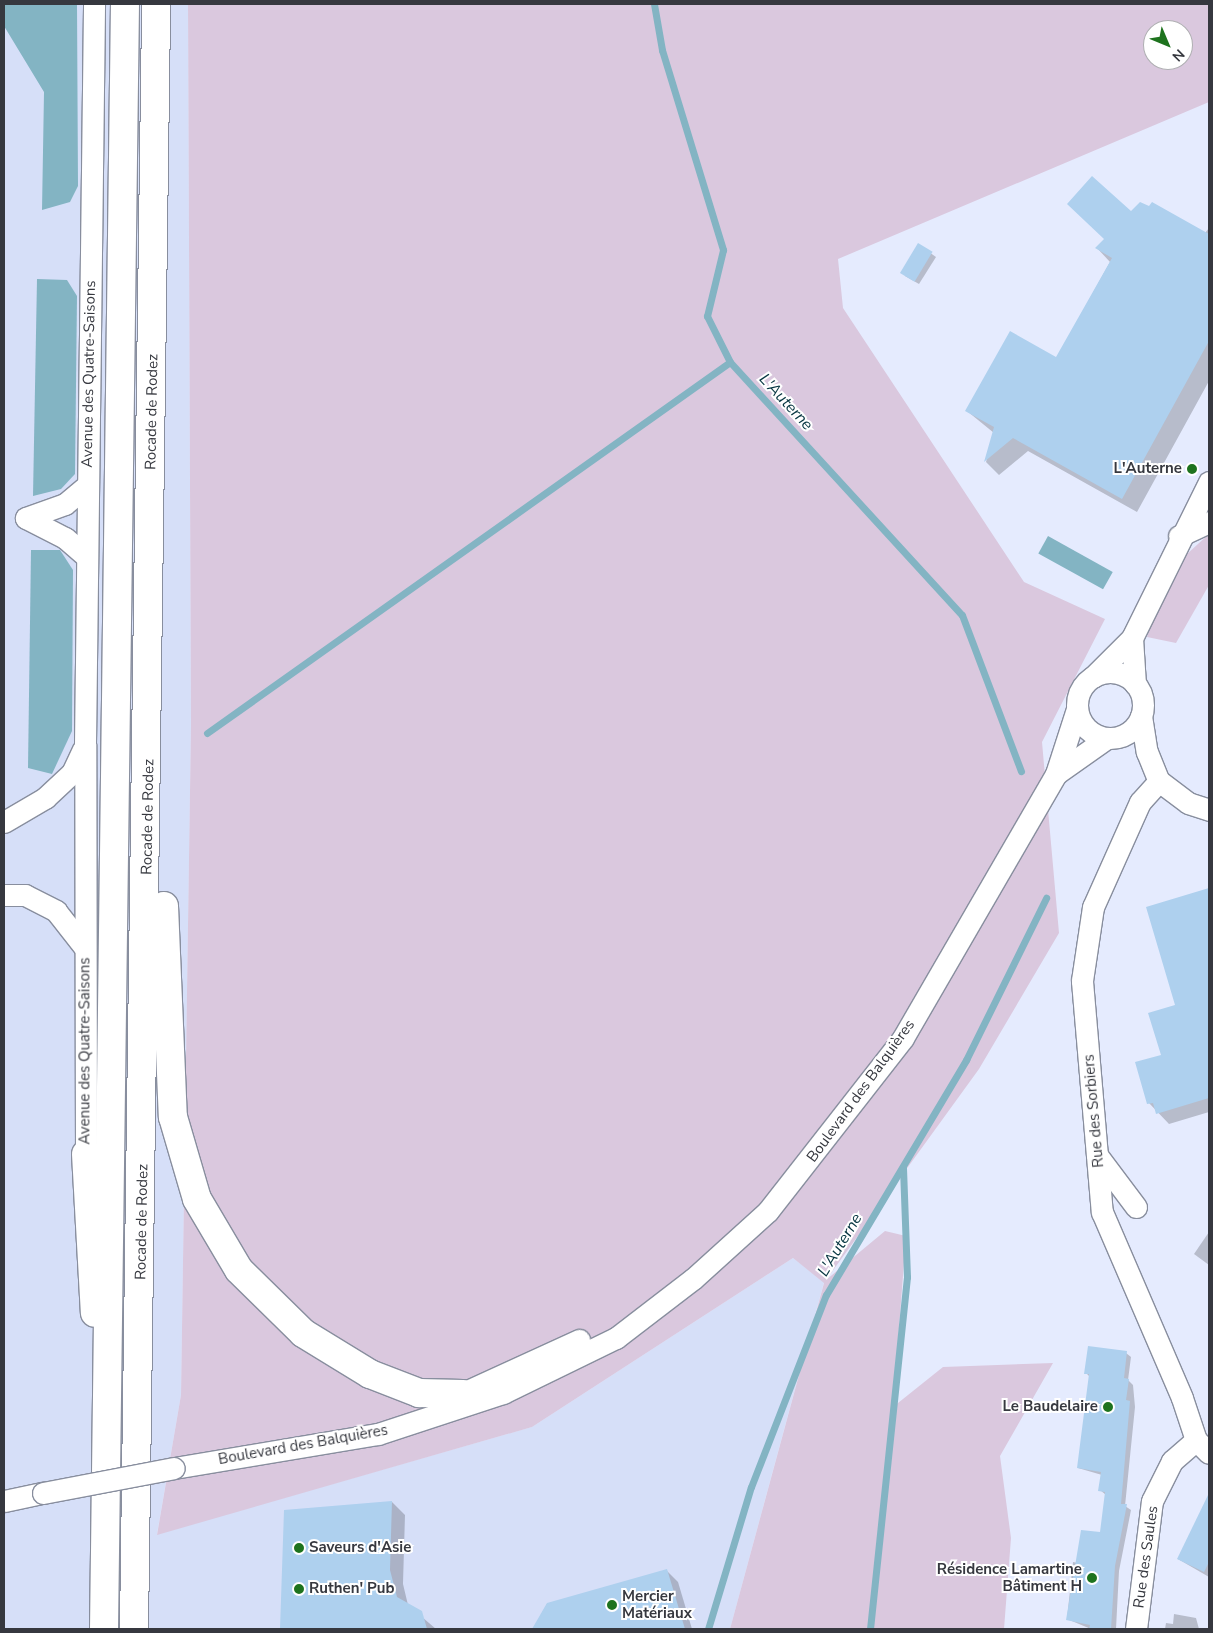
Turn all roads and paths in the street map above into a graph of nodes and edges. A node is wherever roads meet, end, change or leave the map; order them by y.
1 (94, 4) edge
2 (125, 4) edge
3 (156, 4) edge
4 (1209, 482) edge
5 (88, 485) junction
6 (1209, 522) edge
7 (1179, 536) junction
8 (87, 557) junction
9 (1132, 638) junction
10 (1093, 678) junction
11 (1136, 684) junction
12 (1077, 709) junction
13 (1141, 716) junction
14 (1111, 738) junction
15 (85, 744) junction
16 (1147, 752) junction
17 (1056, 774) junction
18 (1159, 781) junction
19 (1209, 810) edge
20 (4, 822) edge
21 (147, 857) junction
22 (4, 895) edge
23 (85, 948) junction
24 (86, 1154) joint
25 (1097, 1156) junction
26 (1136, 1207) dead end
27 (693, 1279) junction
28 (463, 1394) junction
29 (1202, 1447) edge
30 (109, 1464) junction
31 (174, 1468) junction
32 (4, 1501) edge
33 (104, 1629) edge
34 (134, 1629) edge
35 (1136, 1629) edge

1 - 5 street, Avenue des Quatre-Saisons
2 - 30 highway, Rocade de Rodez
3 - 21 highway, Rocade de Rodez
4 - 7 street
5 - 8 street, Avenue des Quatre-Saisons
5 - 8 street
6 - 7 street
7 - 9 street
8 - 15 street, Avenue des Quatre-Saisons
9 - 10 street
9 - 11 street
10 - 11 street
10 - 12 street
11 - 13 street
12 - 14 street
12 - 17 street, Boulevard des Balquières
13 - 14 street
13 - 16 street
14 - 16 street
14 - 17 street, Boulevard des Balquières
15 - 20 street, Avenue des Quatre-Saisons
15 - 23 street, Avenue des Quatre-Saisons
16 - 18 street
17 - 27 street, Boulevard des Balquières
18 - 19 street
18 - 25 street, Rue des Sorbiers
21 - 28 highway
21 - 34 highway, Rocade de Rodez
22 - 23 street, Avenue des Quatre-Saisons
23 - 24 street, Avenue des Quatre-Saisons
24 - 30 highway
25 - 26 street
25 - 29 street, Rue des Sorbiers
27 - 28 street, Boulevard des Balquières
27 - 31 street, Boulevard des Balquières
28 - 31 street, Boulevard des Balquières
29 - 35 street, Rue des Saules
30 - 33 highway, Rocade de Rodez
31 - 32 street, Boulevard des Balquières, bridge

